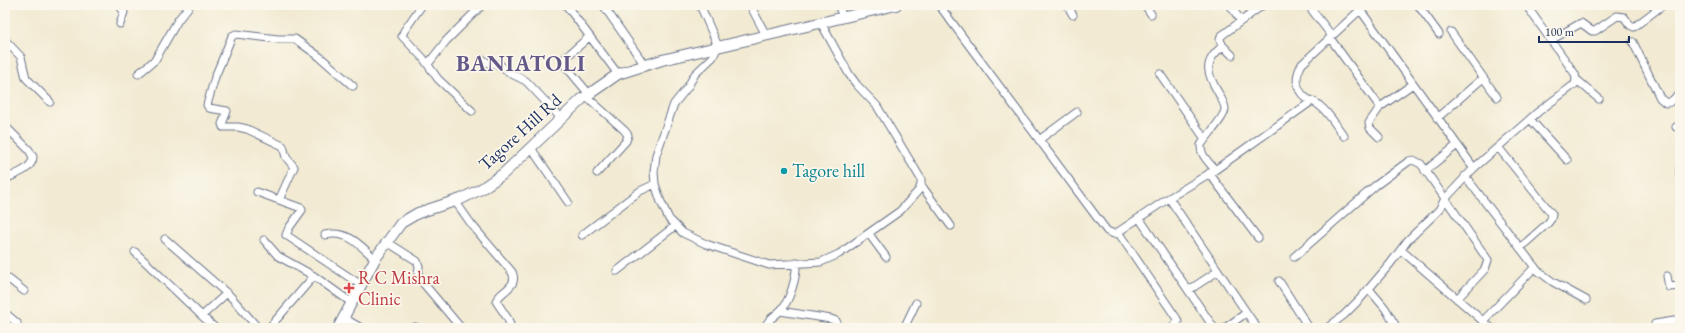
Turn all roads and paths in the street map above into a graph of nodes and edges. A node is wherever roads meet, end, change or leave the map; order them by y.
1 (119, 5) edge
2 (190, 5) edge
3 (422, 5) edge
4 (482, 5) edge
5 (566, 5) edge
6 (603, 5) edge
7 (700, 5) edge
8 (750, 5) edge
9 (838, 5) edge
10 (896, 5) edge
11 (939, 5) edge
12 (1067, 5) edge
13 (1145, 5) edge
14 (1230, 5) edge
15 (1263, 5) edge
16 (1308, 5) edge
17 (1418, 5) edge
18 (1526, 5) edge
19 (1663, 5) edge
20 (1360, 7) edge
21 (1073, 14) dead end
22 (1151, 14) dead end
23 (843, 17) junction
24 (821, 22) junction
25 (1241, 22) junction
26 (120, 24) dead end
27 (1451, 32) dead end
28 (1439, 34) dead end
29 (766, 35) junction
30 (589, 37) junction
31 (1331, 37) junction
32 (5, 40) edge
33 (1551, 40) junction
34 (1632, 42) dead end
35 (718, 46) junction
36 (1223, 46) junction
37 (1232, 55) dead end
38 (482, 59) dead end
39 (428, 64) junction
40 (644, 64) junction
41 (138, 74) dead end
42 (618, 74) junction
43 (1160, 74) dead end
44 (1483, 78) junction
45 (1576, 79) junction
46 (1413, 84) junction
47 (352, 86) dead end
48 (1680, 94) edge
49 (587, 95) junction
50 (1497, 98) dead end
51 (1599, 99) dead end
52 (1312, 101) junction
53 (50, 102) dead end
54 (1380, 107) junction
55 (472, 111) dead end
56 (1077, 112) dead end
57 (561, 118) junction
58 (1437, 118) junction
59 (1530, 119) junction
60 (5, 126) edge
61 (1344, 136) dead end
62 (1379, 137) dead end
63 (1205, 139) junction
64 (1039, 140) junction
65 (1457, 145) junction
66 (1498, 147) junction
67 (531, 148) junction
68 (1567, 160) dead end
69 (1474, 168) junction
70 (1680, 168) edge
71 (1212, 171) junction
72 (1425, 171) junction
73 (597, 173) dead end
74 (1465, 176) junction
75 (1680, 176) edge
76 (5, 179) edge
77 (655, 184) junction
78 (921, 185) junction
79 (257, 192) dead end
80 (1169, 198) junction
81 (1445, 199) junction
82 (280, 200) junction
83 (455, 201) junction
84 (568, 202) dead end
85 (1139, 218) junction
86 (675, 226) junction
87 (951, 226) dead end
88 (1118, 232) junction
89 (869, 234) junction
90 (325, 235) dead end
91 (582, 235) dead end
92 (1258, 238) dead end
93 (165, 239) dead end
94 (264, 240) dead end
95 (387, 242) junction
96 (1520, 248) junction
97 (1401, 250) junction
98 (135, 252) dead end
99 (886, 257) dead end
100 (1294, 257) dead end
101 (375, 259) junction
102 (796, 263) junction
103 (1535, 267) junction
104 (617, 271) dead end
105 (1218, 271) junction
106 (5, 276) edge
107 (314, 276) junction
108 (1667, 276) dead end
109 (1279, 281) dead end
110 (361, 285) junction
111 (1680, 286) edge
112 (1369, 289) junction
113 (1188, 290) junction
114 (24, 291) dead end
115 (227, 293) junction
116 (1457, 299) junction
117 (1586, 300) dead end
118 (352, 303) junction
119 (916, 303) dead end
120 (780, 310) junction
121 (5, 313) edge
122 (1246, 313) junction
123 (202, 316) junction
124 (344, 318) junction
125 (1680, 320) edge
126 (1483, 321) junction
127 (17, 323) dead end
128 (1655, 324) dead end
129 (215, 328) edge
130 (258, 328) edge
131 (269, 328) edge
132 (338, 328) edge
133 (361, 328) edge
134 (412, 328) edge
135 (418, 328) edge
136 (461, 328) edge
137 (511, 328) edge
138 (765, 328) edge
139 (840, 328) edge
140 (904, 328) edge
141 (1170, 328) edge
142 (1214, 328) edge
143 (1225, 328) edge
144 (1257, 328) edge
145 (1309, 328) edge
146 (1327, 328) edge
147 (1397, 328) edge
148 (1491, 328) edge

1 - 26 street
2 - 41 street
3 - 39 street
4 - 39 street
5 - 30 street
6 - 40 street
7 - 35 street
8 - 29 street
9 - 23 street
10 - 23 main road, Tagore Hill Rd
11 - 64 street
12 - 21 street
13 - 22 street
14 - 25 street
15 - 25 street
16 - 31 street
17 - 28 street
18 - 33 street
19 - 33 street
20 - 31 street
20 - 46 street
23 - 24 main road, Tagore Hill Rd
24 - 29 main road, Tagore Hill Rd
24 - 78 street
25 - 36 street
27 - 44 street
29 - 35 main road, Tagore Hill Rd
30 - 42 street
30 - 49 street
31 - 52 street
31 - 54 street
32 - 53 street
33 - 45 street
34 - 48 street
35 - 40 main road, Tagore Hill Rd
35 - 77 street
36 - 37 street
36 - 63 street
38 - 57 street
39 - 55 street
40 - 42 main road, Tagore Hill Rd
42 - 49 main road, Tagore Hill Rd
43 - 63 street
44 - 50 street
44 - 58 street
45 - 51 street
45 - 59 street
46 - 54 street
46 - 58 street
47 - 82 street
49 - 57 main road, Tagore Hill Rd
49 - 73 street
52 - 61 street
52 - 71 street
54 - 62 street
56 - 64 street
57 - 67 main road, Tagore Hill Rd
58 - 65 street
59 - 66 street
59 - 68 street
60 - 76 street
63 - 71 street
64 - 88 street
65 - 69 street
65 - 72 street
66 - 69 street
66 - 96 street
67 - 83 main road, Tagore Hill Rd
67 - 84 street
69 - 74 street
70 - 75 street
71 - 80 street
71 - 92 street
72 - 81 street
72 - 100 street
74 - 81 street
74 - 96 street
77 - 86 street
77 - 91 street
78 - 87 street
78 - 89 street
79 - 82 street
80 - 85 street
80 - 105 street
81 - 97 street
81 - 116 street
82 - 110 street
83 - 95 main road, Tagore Hill Rd
83 - 137 street
85 - 88 street
85 - 113 street
86 - 102 street
86 - 104 street
88 - 141 street
89 - 99 street
89 - 102 street
90 - 101 street
93 - 115 street
94 - 107 street
95 - 101 main road, Tagore Hill Rd
95 - 136 street
96 - 103 street
97 - 112 street
97 - 116 street
98 - 123 street
101 - 110 main road, Tagore Hill Rd
102 - 120 street
103 - 117 street
103 - 126 street
105 - 113 street
105 - 122 street
106 - 114 street
107 - 118 street
107 - 131 street
108 - 111 street
109 - 145 street
110 - 118 main road, Tagore Hill Rd
112 - 146 street
112 - 147 street
113 - 142 street
115 - 123 street
115 - 130 street
116 - 126 street
118 - 124 main road, Tagore Hill Rd
119 - 140 street
120 - 138 street
120 - 139 street
121 - 127 street
122 - 143 street
122 - 144 street
123 - 129 street
124 - 132 main road, Tagore Hill Rd
124 - 133 street
125 - 128 street
126 - 148 street
134 - 135 street

